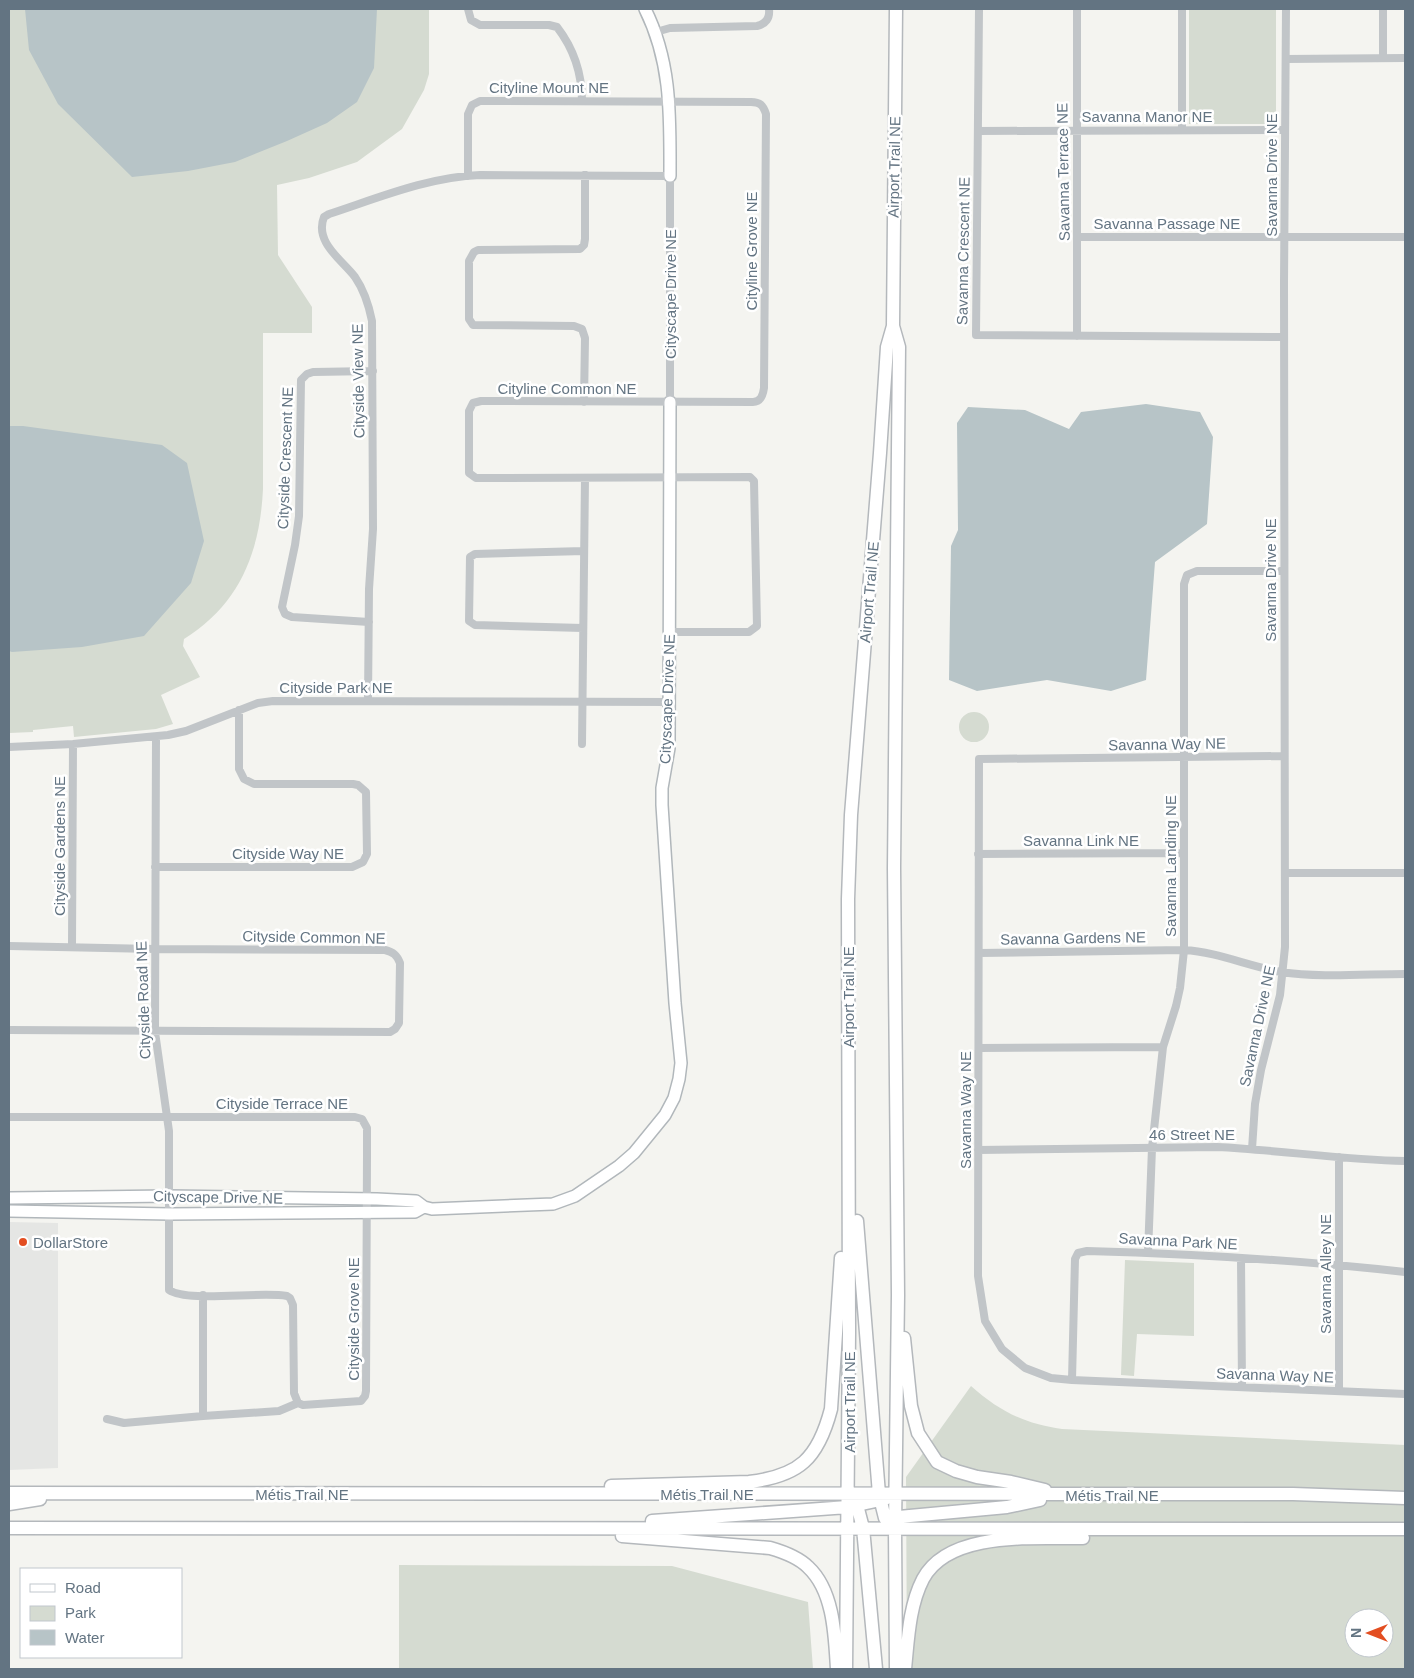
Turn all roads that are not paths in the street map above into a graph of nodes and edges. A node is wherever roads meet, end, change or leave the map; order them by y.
1 (468, 9) edge
2 (645, 9) edge
3 (769, 9) edge
4 (896, 9) edge
5 (979, 9) edge
6 (1076, 9) edge
7 (1182, 9) edge
8 (1286, 9) edge
9 (1383, 9) edge
10 (656, 32) junction
11 (1383, 58) junction
12 (1405, 58) edge
13 (1286, 59) junction
14 (582, 101) junction
15 (669, 101) junction
16 (1182, 129) junction
17 (1077, 130) junction
18 (1285, 130) junction
19 (978, 131) junction
20 (585, 175) junction
21 (468, 176) junction
22 (670, 176) junction
23 (1078, 236) junction
24 (1285, 236) junction
25 (1405, 237) edge
26 (892, 326) junction
27 (1077, 336) junction
28 (1284, 336) junction
29 (373, 372) junction
30 (584, 402) junction
31 (670, 402) junction
32 (669, 477) junction
33 (585, 478) junction
34 (584, 551) junction
35 (1284, 571) junction
36 (368, 622) junction
37 (583, 628) junction
38 (669, 632) junction
39 (368, 700) junction
40 (582, 702) junction
41 (669, 702) junction
42 (239, 710) junction
43 (156, 737) junction
44 (73, 744) junction
45 (582, 744) dead end
46 (9, 747) edge
47 (1284, 756) junction
48 (1184, 758) junction
49 (1184, 853) junction
50 (978, 854) junction
51 (155, 867) junction
52 (1285, 873) junction
53 (1405, 873) edge
54 (9, 946) edge
55 (72, 947) junction
56 (154, 949) junction
57 (1184, 950) junction
58 (979, 953) junction
59 (1284, 972) junction
60 (1405, 974) edge
61 (9, 1030) edge
62 (155, 1032) junction
63 (1162, 1047) junction
64 (979, 1048) junction
65 (166, 1116) junction
66 (9, 1117) edge
67 (849, 1128) junction
68 (1152, 1148) junction
69 (1252, 1148) junction
70 (978, 1150) junction
71 (1339, 1157) junction
72 (1405, 1161) edge
73 (170, 1196) junction
74 (9, 1198) edge
75 (367, 1199) junction
76 (424, 1207) junction
77 (9, 1211) edge
78 (367, 1212) junction
79 (170, 1214) junction
80 (1148, 1252) junction
81 (1241, 1258) junction
82 (1339, 1264) junction
83 (1405, 1272) edge
84 (203, 1295) junction
85 (898, 1295) junction
86 (1072, 1380) junction
87 (1242, 1387) junction
88 (1339, 1391) junction
89 (1405, 1394) edge
90 (298, 1403) junction
91 (203, 1416) junction
92 (107, 1419) dead end
93 (9, 1493) edge
94 (59, 1493) junction
95 (402, 1494) junction
96 (896, 1494) junction
97 (1067, 1495) junction
98 (880, 1497) junction
99 (1405, 1498) edge
100 (852, 1502) junction
101 (9, 1504) edge
102 (892, 1521) junction
103 (862, 1525) junction
104 (9, 1528) edge
105 (512, 1528) junction
106 (582, 1528) junction
107 (848, 1529) junction
108 (1299, 1529) junction
109 (1405, 1529) edge
110 (837, 1669) edge
111 (846, 1669) edge
112 (876, 1669) edge
113 (896, 1669) edge
114 (905, 1669) edge

1 - 14 street
2 - 10 street, Cityscape Drive NE
3 - 10 street
4 - 26 main road, Airport Trail NE
5 - 19 street, Savanna Crescent NE
6 - 17 street, Savanna Terrace NE
7 - 16 street
8 - 13 street, Savanna Drive NE
9 - 11 street
10 - 15 street, Cityscape Drive NE
11 - 12 street
11 - 13 street
13 - 18 street, Savanna Drive NE
14 - 15 street, Cityline Mount NE
14 - 21 street, Cityline Mount NE
15 - 22 street, Cityscape Drive NE
15 - 31 street, Cityline Grove NE
16 - 17 street, Savanna Manor NE
16 - 18 street, Savanna Manor NE
17 - 19 street, Savanna Manor NE
17 - 23 street, Savanna Terrace NE
18 - 24 street, Savanna Drive NE
19 - 27 street, Savanna Crescent NE
20 - 21 street, Cityside View NE
20 - 22 street, Cityside View NE
20 - 30 street
21 - 29 street, Cityside View NE
22 - 31 street, Cityscape Drive NE
23 - 24 street, Savanna Passage NE
23 - 27 street, Savanna Terrace NE
24 - 25 street, Savanna Passage NE
24 - 28 street, Savanna Drive NE
26 - 67 main road, Airport Trail NE
26 - 85 main road, Airport Trail NE
27 - 28 street, Savanna Crescent NE
28 - 35 street, Savanna Drive NE
29 - 36 street, Cityside View NE
29 - 36 street, Cityside Crescent NE
30 - 31 street, Cityline Common NE
30 - 33 street, Cityline Common NE
31 - 32 street, Cityscape Drive NE
32 - 33 street
32 - 38 street, Cityscape Drive NE
32 - 38 street
33 - 34 street
34 - 37 street
34 - 37 street
35 - 47 street, Savanna Drive NE
35 - 48 street, Savanna Landing NE
36 - 39 street, Cityside View NE
37 - 40 street
38 - 41 street, Cityscape Drive NE
39 - 40 street, Cityside Park NE
39 - 42 street, Cityside Park NE
40 - 41 street, Cityside Park NE
40 - 45 street
41 - 76 street, Cityscape Drive NE
42 - 43 street, Cityside Park NE
42 - 51 street, Cityside Way NE
43 - 44 street, Cityside Park NE
43 - 51 street, Cityside Road NE
44 - 46 street, Cityside Park NE
44 - 55 street, Cityside Gardens NE
47 - 48 street, Savanna Way NE
47 - 52 street, Savanna Drive NE
48 - 49 street, Savanna Landing NE
48 - 50 street, Savanna Way NE
49 - 50 street, Savanna Link NE
49 - 57 street, Savanna Landing NE
50 - 58 street, Savanna Way NE
51 - 56 street, Cityside Road NE
52 - 53 street
52 - 59 street, Savanna Drive NE
54 - 55 street
55 - 56 street
56 - 62 street, Cityside Road NE
56 - 62 street, Cityside Common NE
57 - 58 street, Savanna Gardens NE
57 - 59 street, Savanna Gardens NE
57 - 63 street, Savanna Landing NE
58 - 64 street, Savanna Way NE
59 - 60 street, Savanna Gardens NE
59 - 69 street, Savanna Drive NE
61 - 62 street
62 - 65 street, Cityside Road NE
63 - 64 street
63 - 68 street, Savanna Landing NE
64 - 70 street, Savanna Way NE
65 - 66 street
65 - 73 street, Cityside Road NE
65 - 75 street, Cityside Terrace NE
67 - 95 main road
67 - 98 main road
67 - 100 main road, Airport Trail NE
68 - 69 street, 46 Street NE
68 - 70 street, 46 Street NE
68 - 80 street, Savanna Landing NE
69 - 71 street, 46 Street NE
70 - 86 street, Savanna Way NE
71 - 72 street, 46 Street NE
71 - 82 street, Savanna Alley NE
73 - 74 street, Cityscape Drive NE
73 - 75 street, Cityscape Drive NE
73 - 79 street, Cityside Road NE
75 - 76 street, Cityscape Drive NE
75 - 78 street, Cityside Terrace NE
76 - 78 street, Cityscape Drive NE
77 - 79 street, Cityscape Drive NE
78 - 79 street, Cityscape Drive NE
78 - 90 street, Cityside Grove NE
79 - 84 street, Cityside Road NE
80 - 81 street, Savanna Park NE
80 - 86 street, Savanna Park NE
81 - 82 street, Savanna Park NE
81 - 87 street
82 - 83 street, Savanna Park NE
82 - 88 street, Savanna Alley NE
84 - 90 street
84 - 91 street
85 - 96 main road, Airport Trail NE
85 - 97 main road
86 - 87 street, Savanna Way NE
87 - 88 street, Savanna Way NE
88 - 89 street, Savanna Way NE
90 - 91 street, Cityside Grove NE
91 - 92 street, Cityside Grove NE
93 - 94 main road, Métis Trail NE
94 - 95 main road, Métis Trail NE
94 - 101 main road
95 - 100 main road, Métis Trail NE
96 - 97 main road, Métis Trail NE
96 - 98 main road, Métis Trail NE
96 - 102 main road, Airport Trail NE
97 - 99 main road, Métis Trail NE
97 - 102 main road
98 - 100 main road, Métis Trail NE
98 - 102 main road
100 - 103 main road
100 - 106 main road
100 - 107 main road, Airport Trail NE
102 - 103 main road
102 - 108 main road
102 - 113 main road, Airport Trail NE
103 - 107 main road
103 - 112 main road
104 - 105 main road
105 - 106 main road
105 - 110 main road
106 - 107 main road
107 - 111 main road, Airport Trail NE
108 - 109 main road
108 - 114 main road

